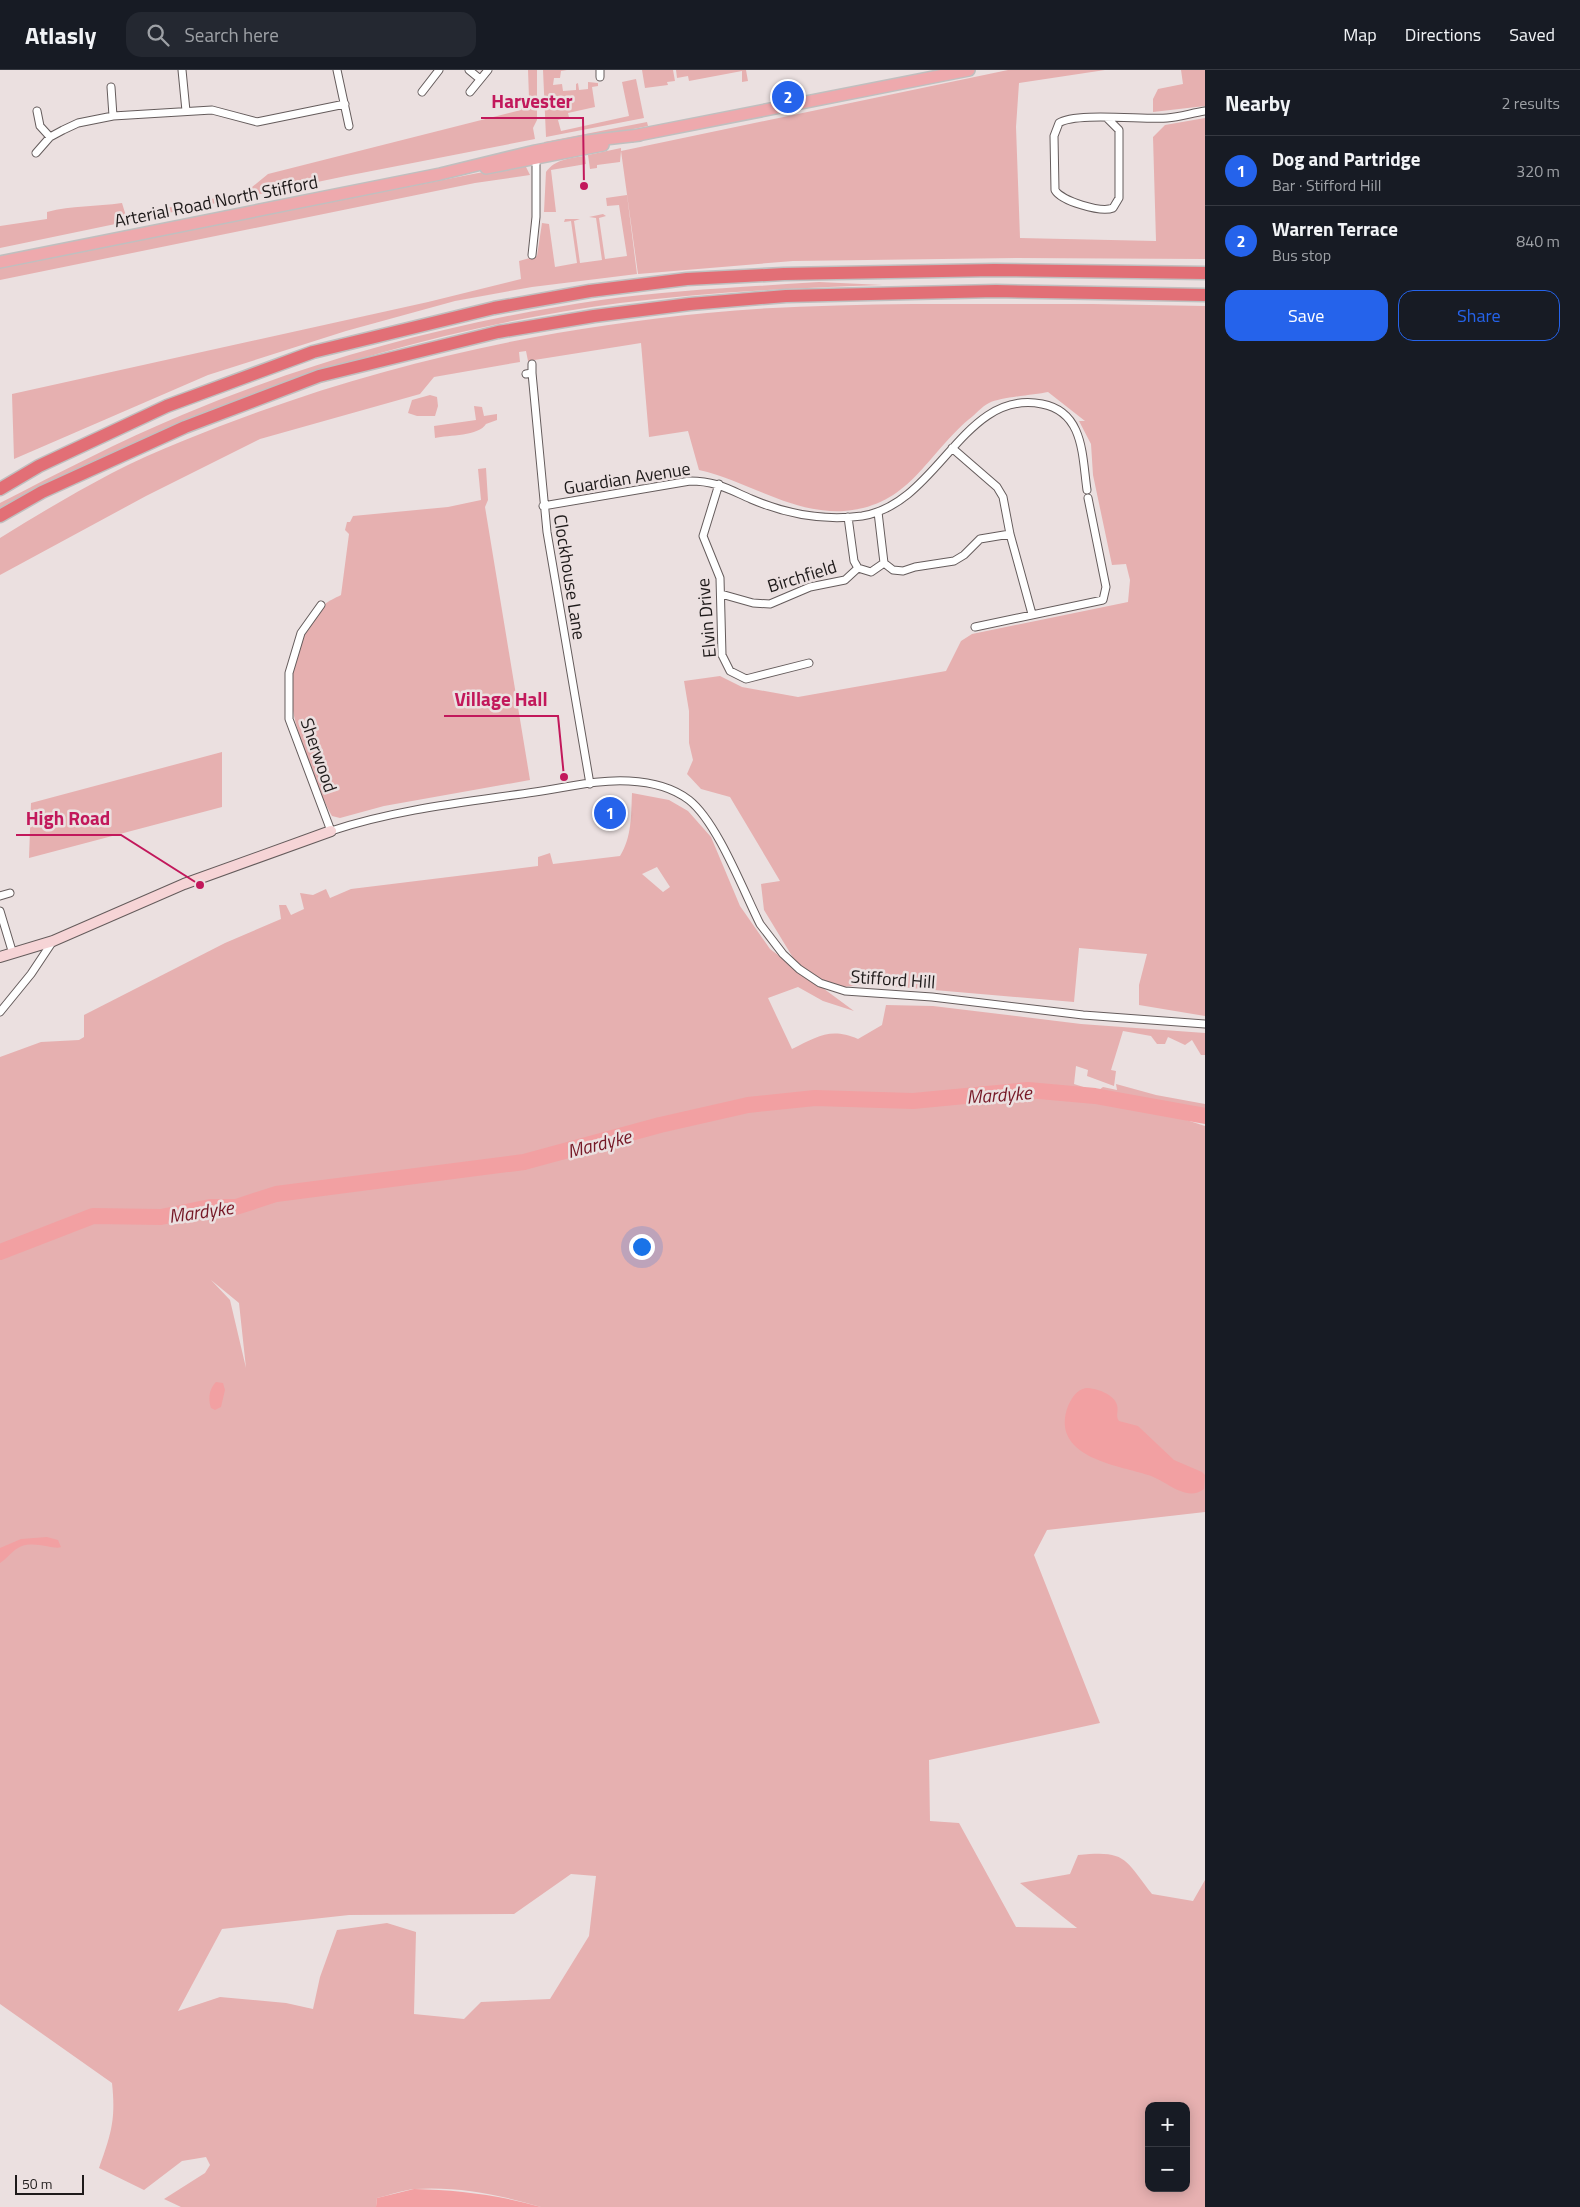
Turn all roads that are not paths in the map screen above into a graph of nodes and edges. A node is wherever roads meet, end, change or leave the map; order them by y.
1 (182, 70) edge
2 (336, 70) edge
3 (438, 70) edge
4 (469, 70) edge
5 (488, 70) edge
6 (969, 70) edge
7 (480, 79) junction
8 (111, 87) dead end
9 (422, 92) dead end
10 (470, 92) dead end
11 (345, 104) junction
12 (37, 111) dead end
13 (186, 111) junction
14 (1205, 111) edge
15 (113, 116) junction
16 (1107, 118) junction
17 (1133, 118) junction
18 (349, 126) dead end
19 (1119, 130) junction
20 (640, 134) junction
21 (50, 137) junction
22 (36, 153) dead end
23 (536, 160) junction
24 (440, 174) junction
25 (532, 255) dead end
26 (0, 262) edge
27 (1205, 273) edge
28 (1205, 295) edge
29 (532, 364) dead end
30 (952, 448) junction
31 (719, 484) junction
32 (0, 489) edge
33 (1087, 490) dead end
34 (42, 492) junction
35 (1088, 498) dead end
36 (544, 506) junction
37 (878, 512) junction
38 (0, 516) edge
39 (848, 517) junction
40 (0, 523) edge
41 (1010, 534) junction
42 (884, 563) junction
43 (858, 568) junction
44 (721, 594) junction
45 (321, 605) dead end
46 (1032, 614) junction
47 (975, 627) dead end
48 (808, 663) dead end
49 (590, 784) junction
50 (331, 831) junction
51 (10, 893) dead end
52 (0, 896) edge
53 (0, 911) edge
54 (53, 942) junction
55 (13, 954) junction
56 (0, 957) edge
57 (0, 1012) edge
58 (1205, 1024) edge

1 - 13 street
2 - 11 street
3 - 9 street
4 - 7 street
5 - 7 street
6 - 20 main road, Arterial Road North Stifford
7 - 10 street
8 - 15 street
11 - 13 street
11 - 18 street
12 - 21 street
13 - 15 street
14 - 17 street
15 - 21 street
16 - 17 street
16 - 19 street
16 - 19 street
17 - 19 street
20 - 23 main road, Arterial Road North Stifford
20 - 24 main road, Arterial Road North Stifford
21 - 22 street
23 - 24 main road, Arterial Road North Stifford
23 - 25 street
24 - 26 main road, Arterial Road North Stifford
27 - 32 highway
28 - 34 highway
29 - 36 street, Clockhouse Lane
30 - 33 street, Guardian Avenue
30 - 37 street, Guardian Avenue
30 - 41 street
31 - 36 street, Guardian Avenue
31 - 39 street, Guardian Avenue
31 - 44 street, Elvin Drive
34 - 38 highway
34 - 40 highway
35 - 46 street
36 - 49 street, Clockhouse Lane
37 - 39 street, Guardian Avenue
37 - 42 street
39 - 43 street, Birchfield
41 - 42 street
41 - 46 street
42 - 43 street, Birchfield
43 - 44 street, Birchfield
44 - 48 street, Elvin Drive
45 - 50 street, Sherwood
46 - 47 street
49 - 50 street, Stifford Hill
49 - 58 street, Stifford Hill
50 - 54 street
51 - 52 street
53 - 55 street
54 - 55 street
54 - 57 street
55 - 56 street

